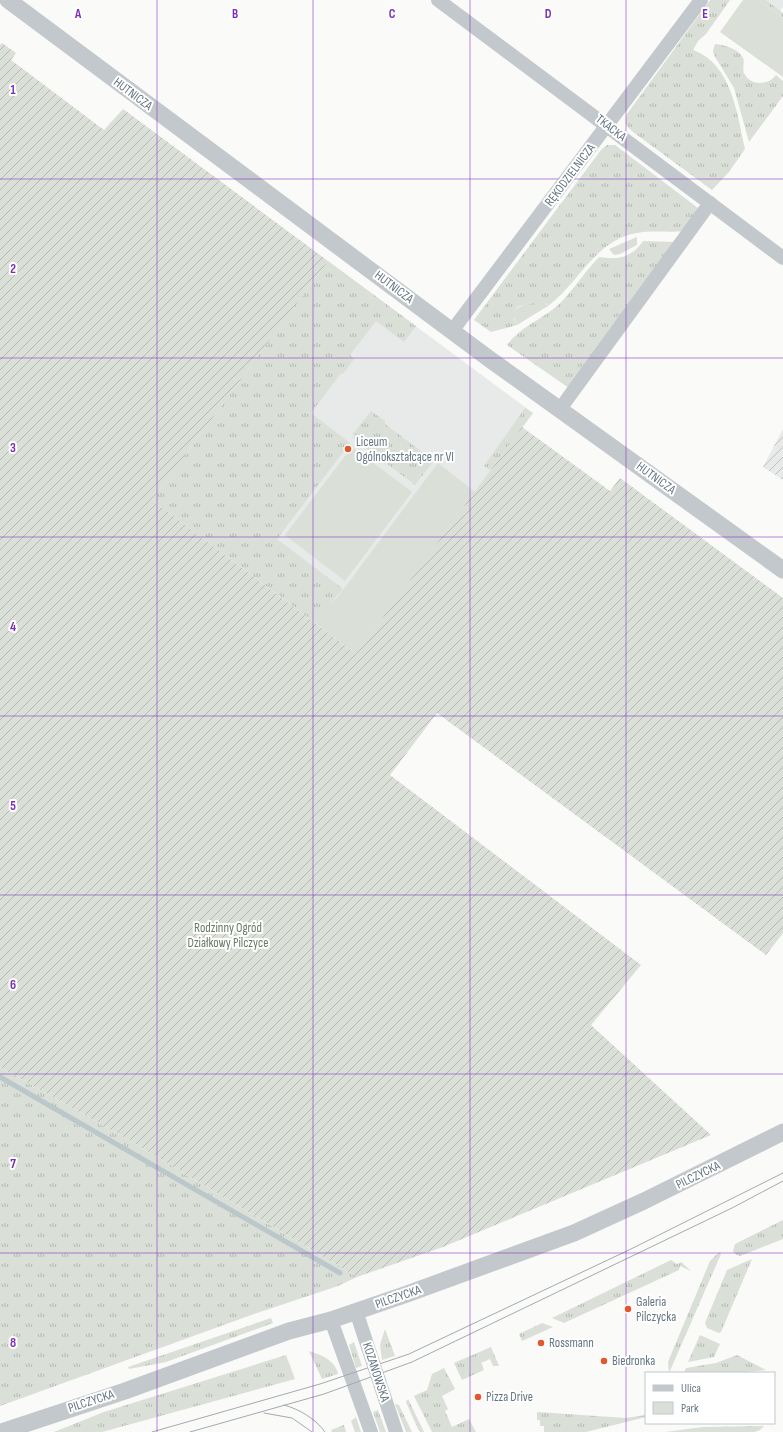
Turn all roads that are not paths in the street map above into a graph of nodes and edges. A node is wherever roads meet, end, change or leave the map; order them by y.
1 (8, 0) edge
2 (438, 0) edge
3 (701, 0) edge
4 (607, 125) junction
5 (710, 203) junction
6 (783, 258) edge
7 (452, 331) junction
8 (560, 409) junction
9 (783, 570) edge
10 (783, 1132) edge
11 (356, 1311) junction
12 (332, 1320) junction
13 (1, 1432) edge
14 (371, 1432) edge
15 (396, 1432) edge

1 - 7 street, HUTNICZA
2 - 4 street, TKACKA
3 - 4 street, RĘKODZIELNICZA
4 - 5 street, TKACKA
4 - 7 street, RĘKODZIELNICZA
5 - 6 street, TKACKA
5 - 8 street
7 - 8 street, HUTNICZA
8 - 9 street, HUTNICZA
10 - 11 street, PILCZYCKA
11 - 12 street, PILCZYCKA
11 - 15 street, KOZANOWSKA
12 - 13 street, PILCZYCKA
12 - 14 street, KOZANOWSKA

